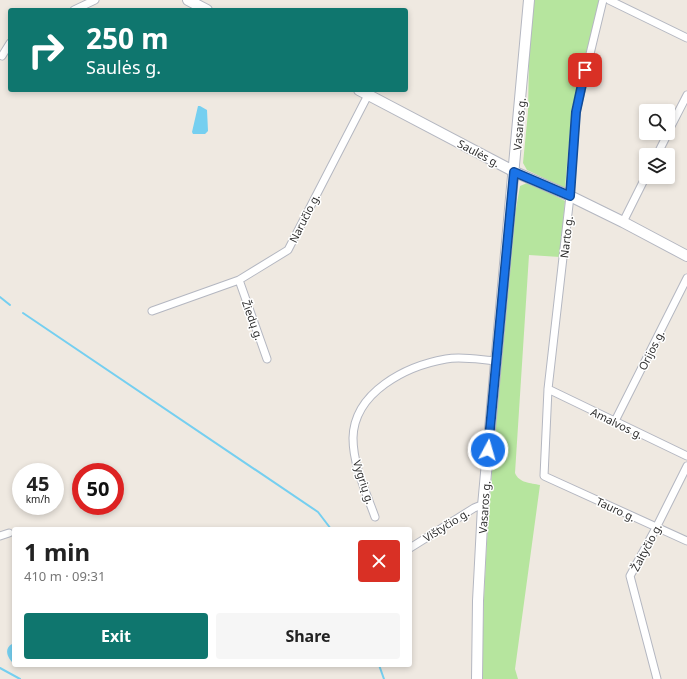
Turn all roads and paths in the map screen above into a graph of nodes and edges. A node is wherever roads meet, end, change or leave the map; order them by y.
1 (95, 0) edge
2 (188, 0) edge
3 (529, 0) edge
4 (603, 0) edge
5 (609, 0) edge
6 (78, 8) edge
7 (203, 8) edge
8 (687, 38) edge
9 (8, 46) edge
10 (2, 56) dead end
11 (364, 92) edge
12 (687, 95) edge
13 (675, 119) edge
14 (514, 172) junction
15 (642, 184) edge
16 (570, 196) junction
17 (623, 222) junction
18 (687, 256) edge
19 (687, 278) edge
20 (239, 280) junction
21 (152, 312) dead end
22 (267, 359) dead end
23 (497, 362) junction
24 (548, 389) junction
25 (615, 421) junction
26 (687, 456) edge
27 (687, 466) edge
28 (544, 476) joint
29 (483, 506) junction
30 (375, 517) dead end
31 (656, 528) junction
32 (9, 533) dead end
33 (0, 536) edge
34 (687, 541) edge
35 (412, 547) edge
36 (477, 679) edge
37 (656, 679) edge

1 - 6 street
2 - 7 main road
3 - 14 main road, Vasaros g.
4 - 16 street, Narto g.
5 - 8 street
9 - 10 street
11 - 14 main road, Saulės g.
11 - 20 street, Naručio g.
12 - 13 street
14 - 16 main road, Saulės g.
14 - 23 main road, Vasaros g.
15 - 17 street
16 - 17 main road, Saulės g.
16 - 24 street, Narto g.
17 - 18 main road, Saulės g.
19 - 25 street, Orijos g.
20 - 21 street, Naručio g.
20 - 22 street, Žiedų g.
23 - 29 main road, Vasaros g.
23 - 30 street, Vygrių g.
24 - 25 street, Amalvos g.
24 - 28 street, Narto g.
25 - 26 street, Amalvos g.
27 - 31 street, Žaltyčio g.
28 - 31 street, Tauro g.
29 - 35 street, Vištyčio g.
29 - 36 main road, Vasaros g.
31 - 34 street, Tauro g.
31 - 37 street, Žaltyčio g.
32 - 33 street

